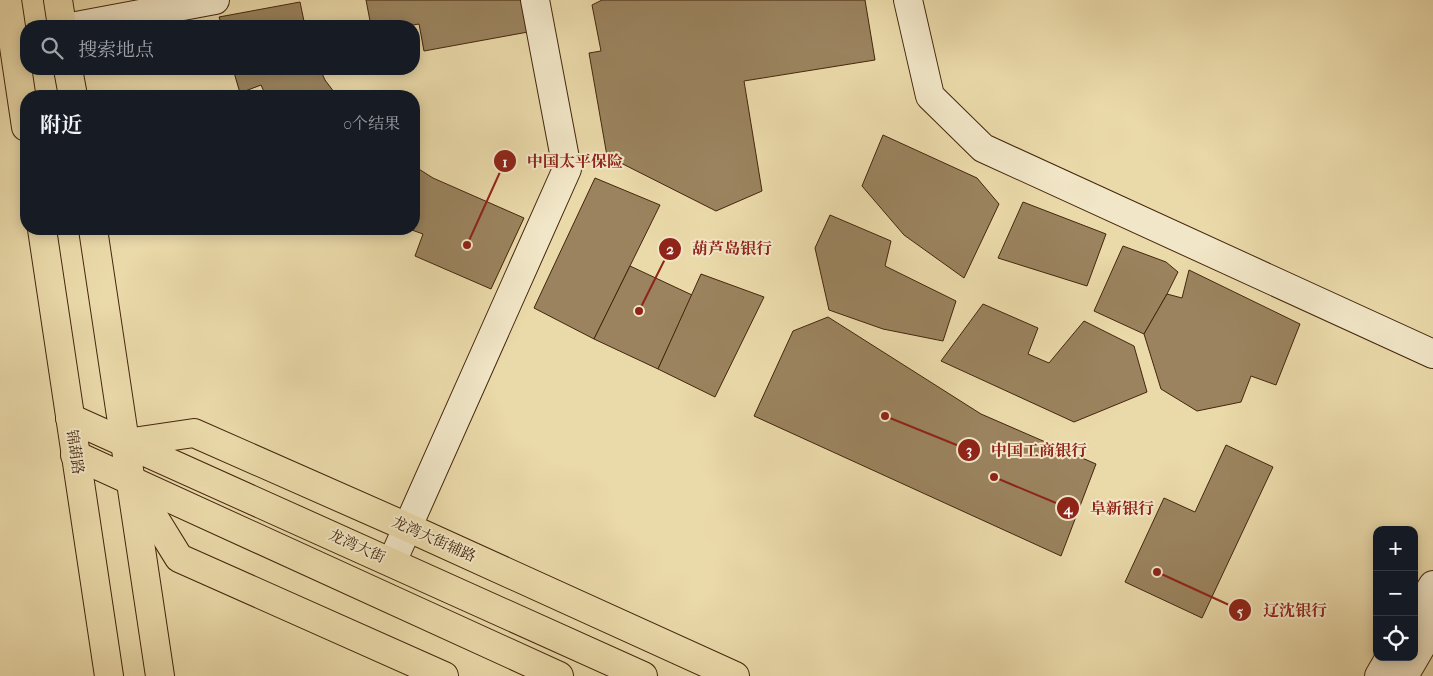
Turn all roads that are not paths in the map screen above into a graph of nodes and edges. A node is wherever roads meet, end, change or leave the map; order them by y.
1 (7, 0) edge
2 (58, 0) edge
3 (215, 0) edge
4 (535, 0) edge
5 (908, 0) edge
6 (61, 20) edge
7 (108, 20) edge
8 (69, 75) edge
9 (20, 90) edge
10 (72, 90) edge
11 (43, 235) edge
12 (94, 235) edge
13 (1433, 354) edge
14 (70, 418) junction
15 (126, 443) junction
16 (76, 455) junction
17 (130, 480) junction
18 (407, 527) junction
19 (392, 562) junction
20 (1433, 585) edge
21 (1415, 616) edge
22 (1433, 626) edge
23 (1388, 661) edge
24 (109, 676) edge
25 (160, 676) edge
26 (444, 676) edge
27 (559, 676) edge
28 (643, 676) edge
29 (735, 676) edge
30 (1379, 676) edge
31 (1404, 676) edge

1 - 9 main road
2 - 6 main road
3 - 7 street
4 - 18 street
5 - 13 street
8 - 10 main road
11 - 14 main road, 锦葫路
12 - 15 main road
14 - 15 main road, 龙湾大街
14 - 16 main road, 锦葫路
15 - 17 main road
15 - 18 main road, 龙湾大街辅路
15 - 19 main road, 龙湾大街
16 - 17 main road
16 - 24 main road, 锦葫路
17 - 25 main road
17 - 26 main road
17 - 27 main road
18 - 19 street
18 - 29 main road, 龙湾大街辅路
19 - 28 main road, 龙湾大街
20 - 21 street
22 - 31 street
23 - 30 street

